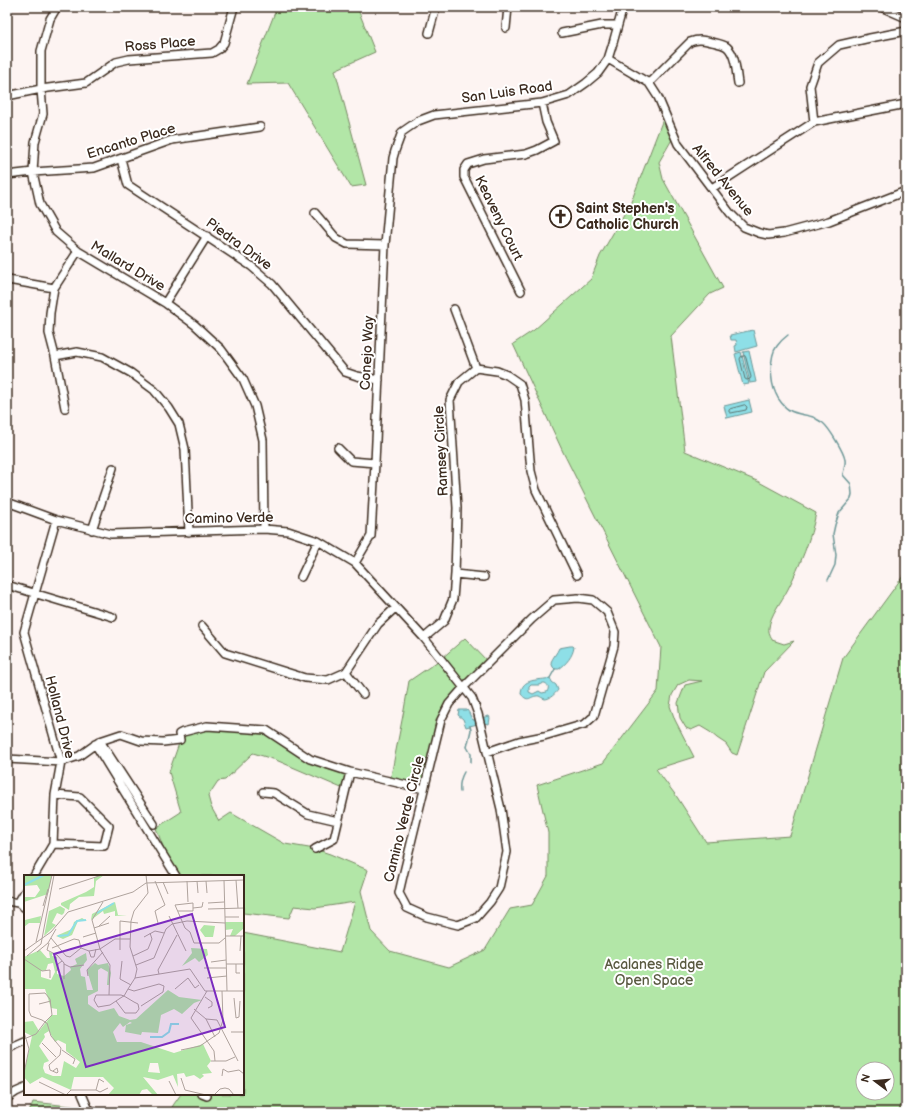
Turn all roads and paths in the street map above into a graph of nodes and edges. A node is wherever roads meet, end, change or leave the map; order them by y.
1 (57, 7) edge
2 (234, 7) edge
3 (436, 7) edge
4 (508, 7) edge
5 (623, 7) edge
6 (881, 7) edge
7 (906, 18) edge
8 (618, 25) junction
9 (506, 28) dead end
10 (906, 31) edge
11 (429, 33) dead end
12 (562, 33) dead end
13 (608, 59) junction
14 (649, 83) junction
15 (738, 83) dead end
16 (41, 89) junction
17 (7, 96) edge
18 (542, 103) junction
19 (906, 104) edge
20 (814, 122) junction
21 (260, 127) dead end
22 (399, 141) joint
23 (120, 159) junction
24 (33, 172) junction
25 (7, 175) edge
26 (712, 188) junction
27 (906, 191) edge
28 (315, 213) dead end
29 (207, 236) junction
30 (385, 246) junction
31 (78, 251) junction
32 (8, 280) dead end
33 (54, 288) junction
34 (521, 291) dead end
35 (165, 303) junction
36 (454, 309) dead end
37 (55, 356) junction
38 (476, 368) junction
39 (379, 380) junction
40 (65, 408) dead end
41 (338, 448) dead end
42 (375, 463) junction
43 (113, 468) dead end
44 (7, 502) edge
45 (56, 520) junction
46 (264, 529) junction
47 (92, 530) junction
48 (189, 532) junction
49 (318, 541) junction
50 (355, 563) junction
51 (455, 574) junction
52 (577, 575) dead end
53 (301, 577) dead end
54 (484, 577) dead end
55 (7, 585) edge
56 (35, 593) junction
57 (395, 608) junction
58 (114, 617) dead end
59 (202, 626) dead end
60 (424, 638) junction
61 (346, 672) junction
62 (464, 687) junction
63 (363, 694) dead end
64 (98, 742) junction
65 (487, 752) junction
66 (7, 760) edge
67 (61, 762) junction
68 (350, 772) junction
69 (424, 789) junction
70 (263, 792) dead end
71 (55, 795) junction
72 (338, 821) junction
73 (154, 824) dead end
74 (53, 844) junction
75 (315, 849) dead end
76 (35, 875) edge
77 (175, 875) edge
78 (24, 894) edge
79 (7, 901) edge
80 (18, 903) junction
81 (24, 907) edge
82 (24, 1041) edge
83 (7, 1049) edge
84 (24, 1088) edge
85 (82, 1095) edge
86 (7, 1098) edge
87 (94, 1112) edge

1 - 16 street, Mallard Drive
2 - 16 street, Ross Place
3 - 11 street
4 - 9 street
5 - 8 street, San Luis Road
6 - 7 street
8 - 12 street
8 - 13 street, San Luis Road
10 - 20 street
13 - 14 street, Alfred Avenue
13 - 18 street, San Luis Road
14 - 15 street
14 - 26 street, Alfred Avenue
16 - 17 street, Ross Place
16 - 24 street, Mallard Drive
18 - 22 street, San Luis Road
18 - 34 street, Keaveny Court
19 - 20 street
20 - 26 street
21 - 23 street, Encanto Place
22 - 30 street, Conejo Way
23 - 24 street, Encanto Place
23 - 29 street, Piedra Drive
24 - 25 street, Encanto Place
24 - 31 street, Mallard Drive
26 - 27 street, Alfred Avenue
28 - 30 street
29 - 35 street
29 - 39 street, Piedra Drive
30 - 39 street, Conejo Way
31 - 33 street
31 - 35 street, Mallard Drive
32 - 33 street
33 - 37 street
35 - 46 street, Mallard Drive
36 - 38 street
37 - 40 street
37 - 48 street
38 - 51 street, Ramsey Circle
38 - 52 street
39 - 42 street, Conejo Way
41 - 42 street
42 - 50 street, Conejo Way
43 - 47 street
44 - 45 street, Camino Verde
45 - 47 street, Camino Verde
45 - 56 street
46 - 48 street, Camino Verde
46 - 49 street, Camino Verde
47 - 48 street, Camino Verde
49 - 50 street, Camino Verde
49 - 53 street
50 - 57 street, Camino Verde
51 - 54 street
51 - 60 street, Ramsey Circle
55 - 56 street
56 - 58 street
56 - 67 street, Holland Drive
57 - 60 street, Camino Verde
57 - 61 street
59 - 61 street
60 - 62 street, Camino Verde
61 - 63 street
62 - 65 street, Camino Verde Circle
62 - 65 street
62 - 69 street, Camino Verde Circle
64 - 67 street
64 - 68 street
64 - 73 street
64 - 77 street
65 - 69 street, Camino Verde Circle
66 - 67 street
67 - 71 street, Holland Drive
68 - 69 street
68 - 72 street
70 - 72 street
71 - 74 street, Holland Drive
71 - 74 street
72 - 75 street
74 - 76 street, Holland Drive
78 - 80 street
79 - 80 street
80 - 81 street
82 - 83 street
84 - 86 street
85 - 87 street

